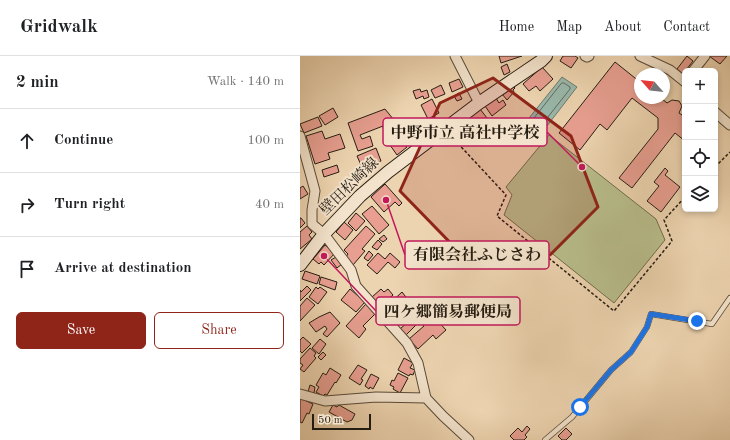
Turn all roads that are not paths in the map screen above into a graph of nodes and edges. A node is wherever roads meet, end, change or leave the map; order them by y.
1 (455, 56) edge
2 (546, 56) edge
3 (585, 56) edge
4 (589, 56) edge
5 (640, 56) edge
6 (704, 56) edge
7 (695, 68) edge
8 (682, 79) edge
9 (479, 102) junction
10 (718, 115) edge
11 (730, 125) edge
12 (300, 136) edge
13 (324, 234) junction
14 (300, 265) edge
15 (730, 298) edge
16 (300, 394) edge
17 (426, 398) junction
18 (469, 440) edge
19 (544, 440) edge

1 - 9 street
2 - 9 main road, 壁田松崎線
3 - 4 street
5 - 8 street
6 - 7 street
9 - 13 main road, 壁田松崎線
10 - 11 street
12 - 13 street
13 - 14 main road, 壁田松崎線
13 - 17 street
15 - 19 lane
16 - 17 street
17 - 18 street

